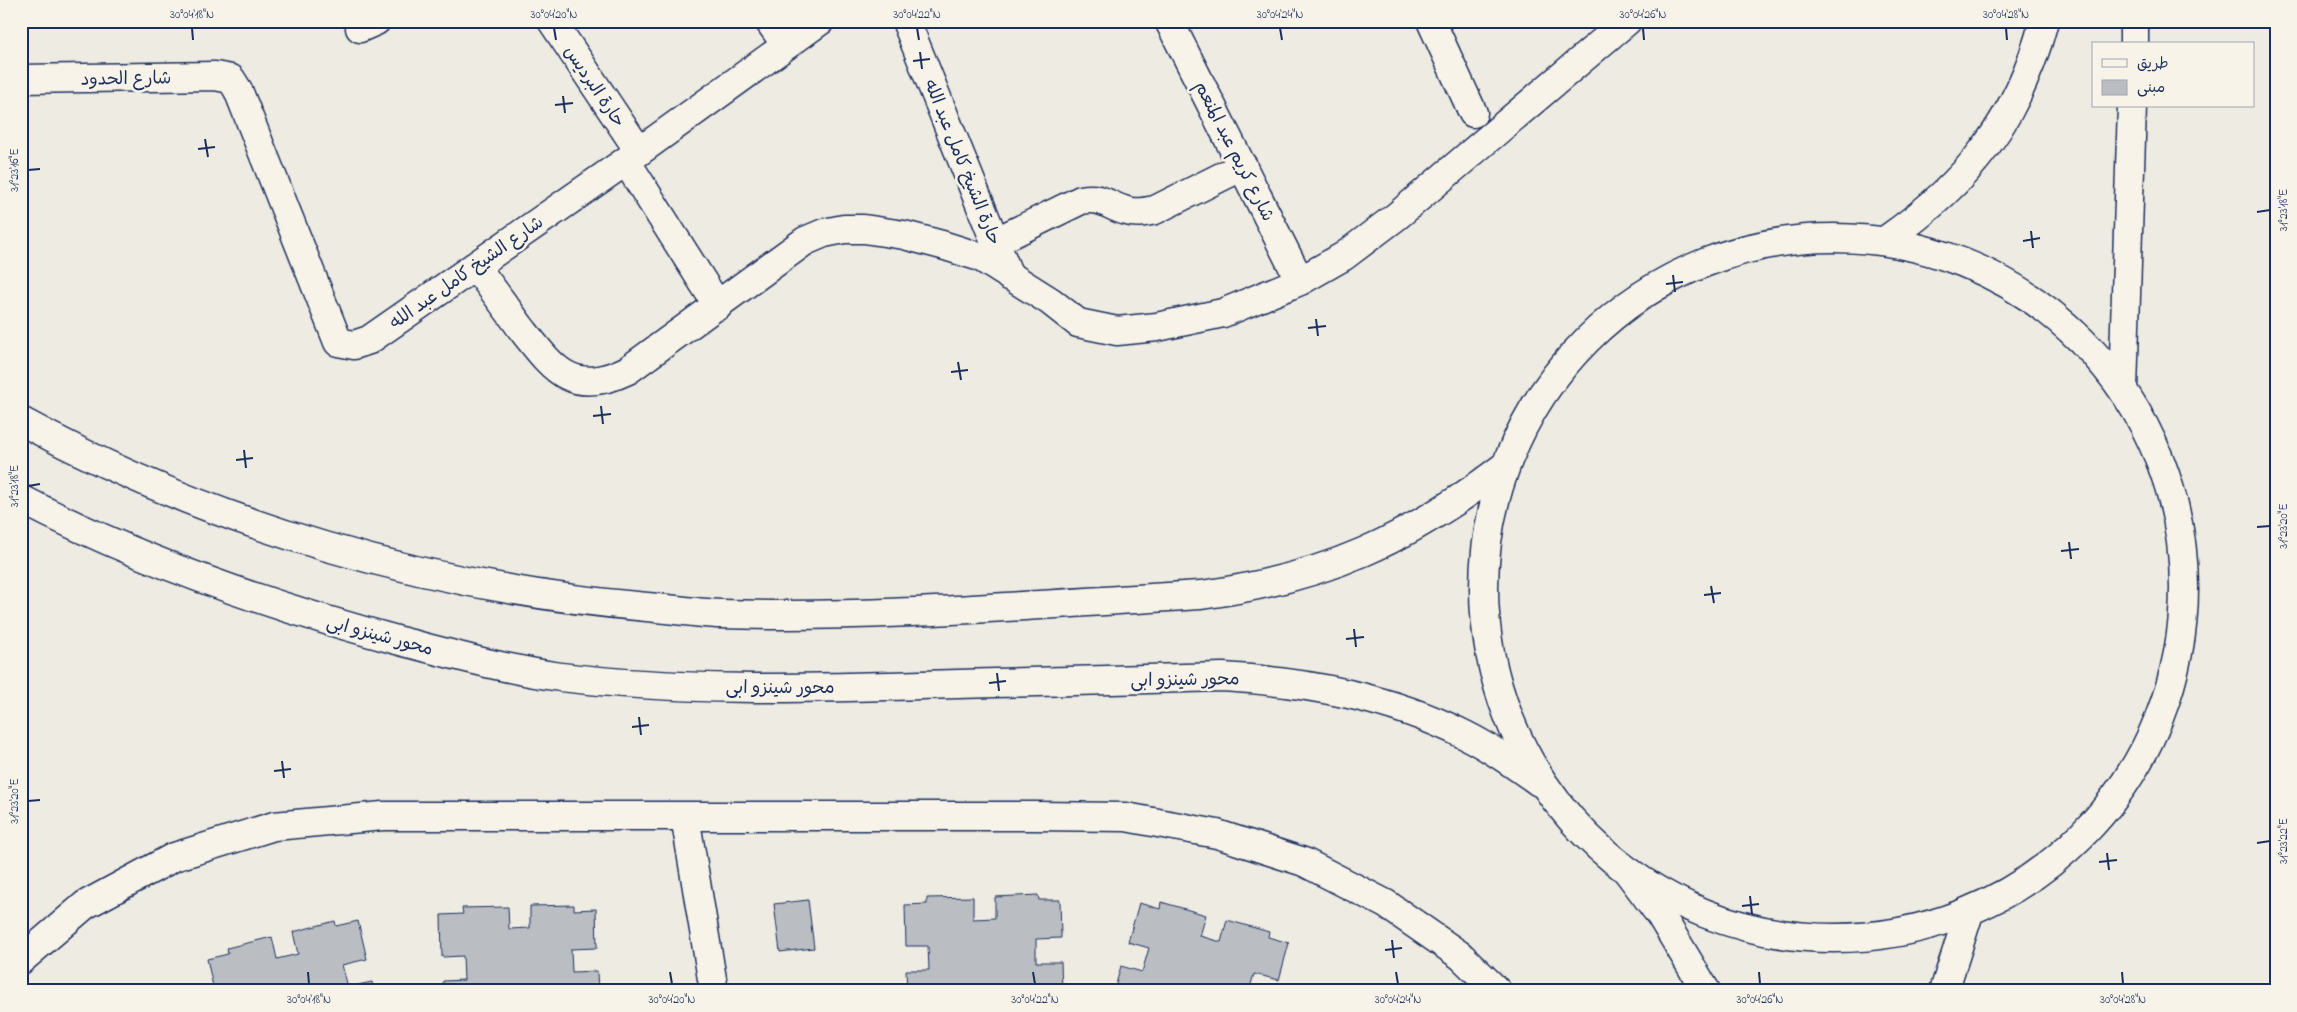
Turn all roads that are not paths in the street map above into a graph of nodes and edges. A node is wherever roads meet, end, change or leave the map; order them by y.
1 (552, 21) edge
2 (769, 21) edge
3 (820, 21) edge
4 (906, 21) edge
5 (1169, 21) edge
6 (1431, 21) edge
7 (1626, 21) edge
8 (2044, 21) edge
9 (2134, 21) edge
10 (2134, 42) edge
11 (786, 45) junction
12 (21, 79) edge
13 (231, 79) joint
14 (2132, 108) edge
15 (1472, 113) dead end
16 (632, 156) junction
17 (1243, 166) junction
18 (1886, 240) junction
19 (995, 242) junction
20 (474, 266) junction
21 (1009, 276) junction
22 (1300, 281) junction
23 (718, 306) junction
24 (2123, 389) junction
25 (21, 421) edge
26 (1506, 465) junction
27 (21, 499) edge
28 (1545, 786) junction
29 (685, 816) junction
30 (1628, 872) junction
31 (1969, 913) junction
32 (21, 960) edge
33 (714, 991) edge
34 (1497, 991) edge
35 (1706, 991) edge
36 (1944, 991) edge

1 - 16 main road, حارة البرديس
2 - 11 main road
3 - 11 main road, شارع الشيخ كامل عبد الله
4 - 19 main road, حارة الشيخ كامل عبد الله
5 - 17 main road, شارع كريم عبد المنعم
6 - 15 main road
7 - 22 main road
8 - 18 main road
9 - 10 main road
11 - 16 main road, شارع الشيخ كامل عبد الله
12 - 13 main road, شارع الحدود
13 - 20 main road, شارع الشيخ كامل عبد الله
14 - 24 main road
16 - 20 main road, شارع الشيخ كامل عبد الله
16 - 23 main road, حارة البرديس
17 - 19 main road
17 - 22 main road, شارع كريم عبد المنعم
18 - 24 main road
18 - 26 main road
19 - 21 main road, حارة الشيخ كامل عبد الله
20 - 23 main road
21 - 22 main road
21 - 23 main road
24 - 31 main road
25 - 26 main road
26 - 28 main road
27 - 28 main road, محور شينزو ابى
28 - 30 main road
29 - 32 main road
29 - 33 main road
29 - 34 main road
30 - 31 main road
30 - 35 main road
31 - 36 main road

